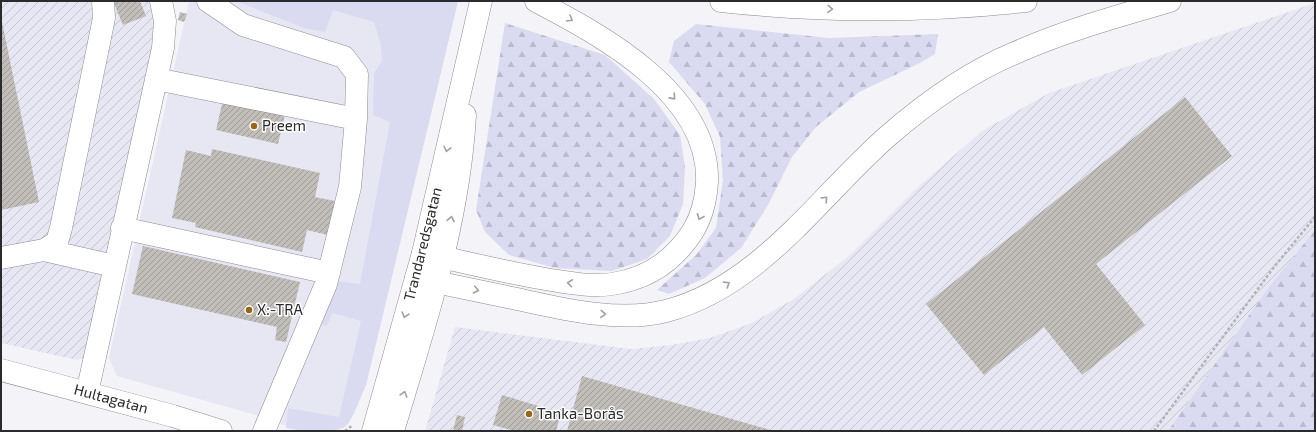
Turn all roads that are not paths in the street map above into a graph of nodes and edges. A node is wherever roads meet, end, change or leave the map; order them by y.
1 (103, 1) edge
2 (161, 1) edge
3 (208, 1) edge
4 (480, 1) edge
5 (536, 1) edge
6 (721, 1) edge
7 (1026, 1) edge
8 (1170, 1) edge
9 (468, 56) junction
10 (156, 78) junction
11 (356, 119) junction
12 (122, 228) junction
13 (44, 250) junction
14 (423, 253) junction
15 (1, 258) edge
16 (444, 258) junction
17 (114, 266) junction
18 (329, 273) junction
19 (416, 278) junction
20 (437, 282) junction
21 (1, 370) edge
22 (87, 393) junction
23 (221, 431) edge
24 (264, 431) edge
25 (373, 431) edge
26 (393, 431) edge

1 - 13 main road
2 - 10 main road
3 - 11 main road
4 - 9 main road, Trandaredsgatan
5 -> 16 main road
6 -> 7 main road
20 -> 8 main road
9 -> 14 main road, Trandaredsgatan
16 -> 9 main road, Trandaredsgatan
10 - 11 main road
10 - 12 main road
11 - 18 main road
12 - 17 main road
12 - 18 main road
13 - 15 main road
13 - 17 main road
14 - 16 main road
14 - 19 main road, Trandaredsgatan
16 - 20 main road, Trandaredsgatan
17 - 22 main road
18 - 24 main road
19 - 20 main road
19 -> 25 main road, Trandaredsgatan
26 -> 20 main road, Trandaredsgatan
21 - 22 main road, Hultagatan
22 - 23 main road, Hultagatan

